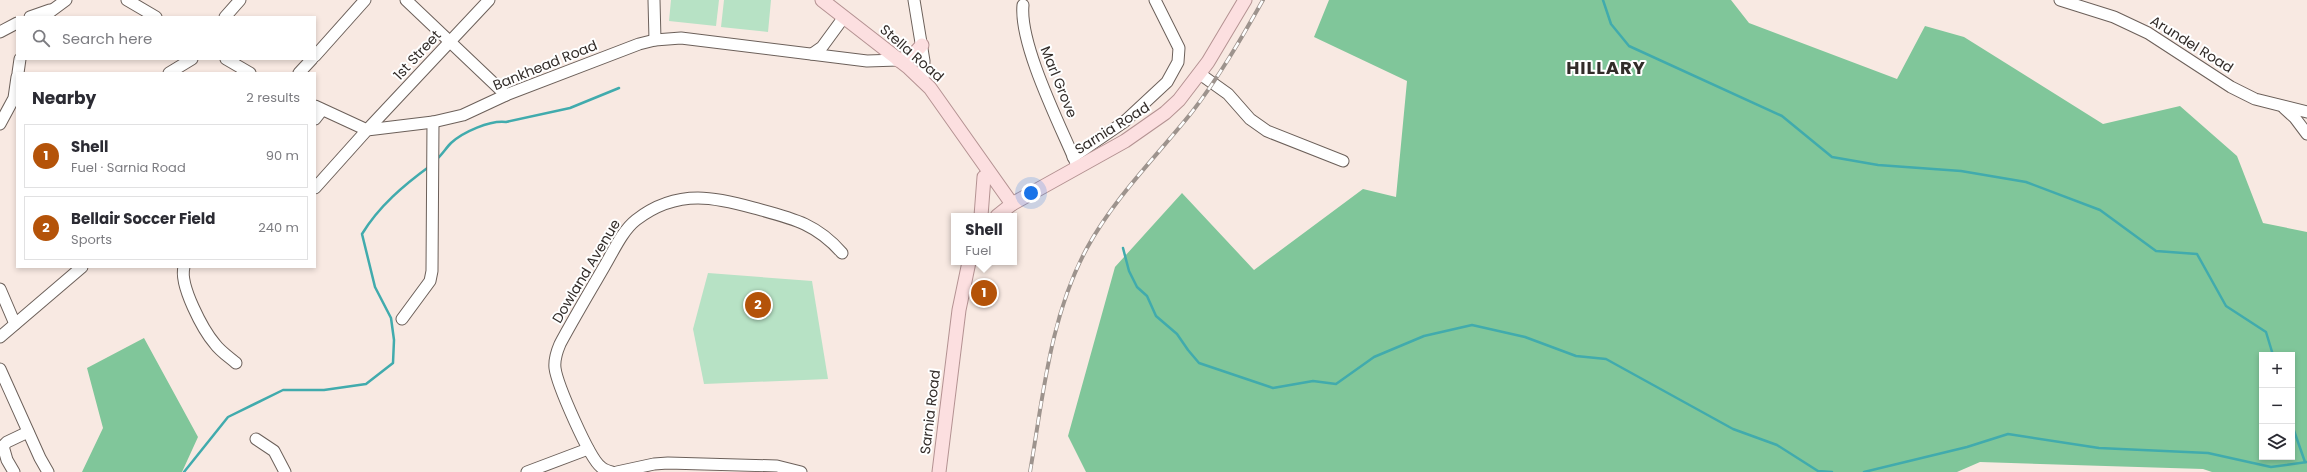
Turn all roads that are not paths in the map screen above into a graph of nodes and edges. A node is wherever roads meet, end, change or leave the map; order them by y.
1 (66, 0) edge
2 (127, 0) edge
3 (240, 0) edge
4 (365, 0) edge
5 (406, 0) edge
6 (489, 0) edge
7 (654, 0) edge
8 (822, 0) edge
9 (914, 0) edge
10 (1155, 0) edge
11 (1245, 0) edge
12 (2060, 0) edge
13 (1023, 5) dead end
14 (47, 14) edge
15 (36, 16) edge
16 (154, 16) edge
17 (226, 16) edge
18 (844, 17) junction
19 (16, 24) edge
20 (0, 32) edge
21 (655, 40) junction
22 (450, 42) junction
23 (922, 45) junction
24 (812, 54) junction
25 (316, 55) edge
26 (20, 60) edge
27 (190, 60) edge
28 (228, 60) edge
29 (311, 60) edge
30 (898, 60) junction
31 (18, 72) edge
32 (170, 72) edge
33 (248, 72) edge
34 (300, 72) edge
35 (1200, 74) junction
36 (923, 80) junction
37 (16, 83) edge
38 (506, 95) junction
39 (2284, 107) junction
40 (317, 112) edge
41 (2307, 112) edge
42 (433, 122) junction
43 (0, 124) edge
44 (367, 130) junction
45 (2307, 134) edge
46 (968, 142) junction
47 (1343, 161) dead end
48 (1076, 162) junction
49 (984, 177) junction
50 (316, 187) edge
51 (1004, 210) edge
52 (981, 213) edge
53 (842, 253) dead end
54 (968, 265) edge
55 (81, 268) edge
56 (184, 268) edge
57 (0, 289) edge
58 (402, 319) dead end
59 (15, 324) junction
60 (0, 338) edge
61 (236, 363) dead end
62 (0, 370) edge
63 (28, 432) junction
64 (256, 439) dead end
65 (588, 449) junction
66 (14, 472) edge
67 (48, 472) edge
68 (285, 472) edge
69 (529, 472) edge
70 (612, 472) edge
71 (617, 472) edge
72 (801, 472) edge
73 (939, 472) edge

1 - 14 street
2 - 16 street
3 - 17 street
4 - 25 street
5 - 22 street
6 - 22 street, 1st Street
7 - 21 street
8 - 18 main road, Stella Road
9 - 23 street
10 - 48 street
11 - 35 main road, Sarnia Road
12 - 39 street, Arundel Road
13 - 48 street, Marl Grove
14 - 15 street
18 - 24 street
18 - 30 main road, Stella Road
19 - 20 street
21 - 24 street, Bankhead Road
21 - 38 street, Bankhead Road
22 - 38 street
22 - 44 street, 1st Street
23 - 30 main road
23 - 36 street
24 - 30 street, Bankhead Road
26 - 31 street
27 - 32 street
28 - 33 street
29 - 34 street
30 - 36 main road, Stella Road
35 - 47 street
35 - 48 main road, Sarnia Road
36 - 46 main road, Stella Road
37 - 43 street
38 - 42 street, Bankhead Road
39 - 41 street, Arundel Road
39 - 45 street
40 - 44 street
42 - 44 street, Bankhead Road
42 - 58 street
44 - 50 street
46 - 49 main road, Stella Road
46 - 51 main road, Stella Road
48 - 51 main road, Sarnia Road
49 - 51 main road, Stella Road
49 - 52 main road
53 - 65 street, Dowland Avenue
54 - 73 main road, Sarnia Road
55 - 59 street
56 - 61 street
57 - 59 street
59 - 60 street
62 - 63 street
63 - 66 street
63 - 67 street
64 - 68 street
65 - 69 street
65 - 70 street, Dowland Avenue
71 - 72 street

